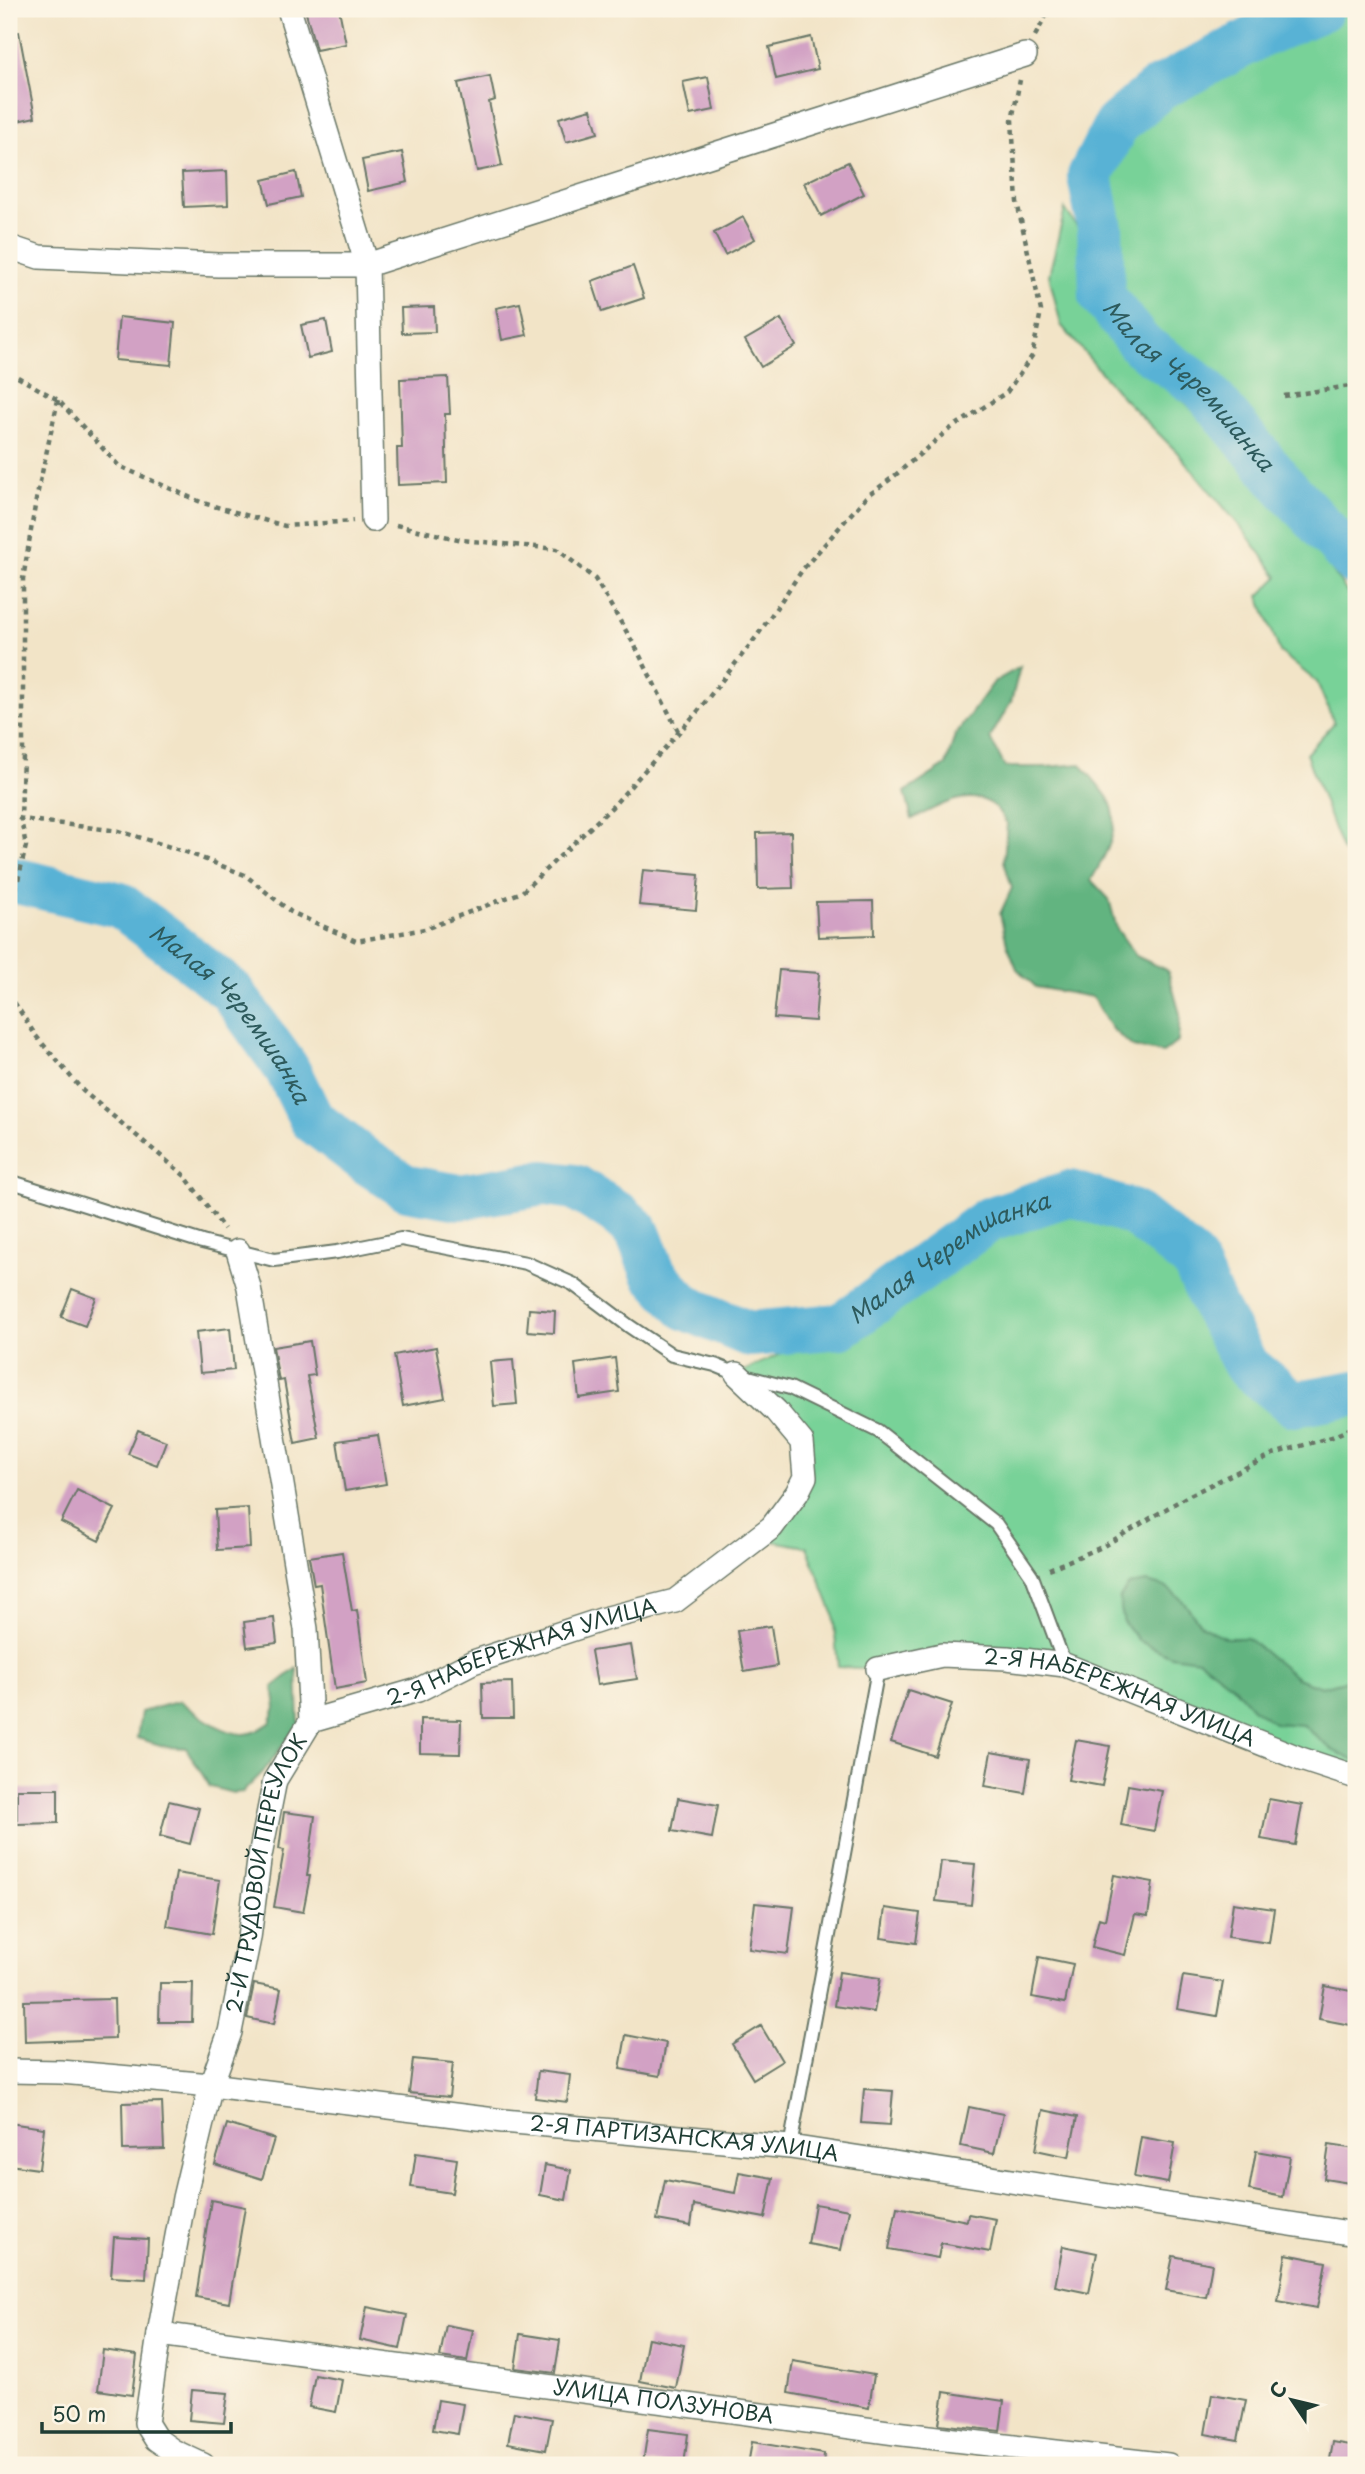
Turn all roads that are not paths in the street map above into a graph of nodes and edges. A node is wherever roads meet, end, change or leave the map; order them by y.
1 (289, 9) edge
2 (1025, 55) road end
3 (9, 247) edge
4 (367, 265) junction
5 (373, 520) dead end
6 (9, 1181) edge
7 (238, 1251) junction
8 (737, 1374) junction
9 (1065, 1665) junction
10 (878, 1669) joint
11 (311, 1721) junction
12 (1356, 1777) edge
13 (9, 2071) edge
14 (211, 2085) junction
15 (790, 2147) junction
16 (1356, 2234) edge
17 (159, 2334) junction
18 (203, 2465) edge
19 (1168, 2465) edge

1 - 4 street
2 - 4 street
3 - 4 street
4 - 5 street
6 - 7 lane
7 - 8 lane
7 - 11 street, 2-Й ТРУДОВОЙ ПЕРЕУЛОК
8 - 9 lane
8 - 11 street, 2-Я НАБЕРЕЖНАЯ УЛИЦА
9 - 10 street, 2-Я НАБЕРЕЖНАЯ УЛИЦА
9 - 12 street, 2-Я НАБЕРЕЖНАЯ УЛИЦА
10 - 15 lane
11 - 14 street, 2-Й ТРУДОВОЙ ПЕРЕУЛОК
13 - 14 street, 2-Я ПАРТИЗАНСКАЯ УЛИЦА
14 - 15 street, 2-Я ПАРТИЗАНСКАЯ УЛИЦА
14 - 17 street, 2-Й ТРУДОВОЙ ПЕРЕУЛОК
15 - 16 street, 2-Я ПАРТИЗАНСКАЯ УЛИЦА
17 - 18 street, 2-Й ТРУДОВОЙ ПЕРЕУЛОК
17 - 19 street, УЛИЦА ПОЛЗУНОВА

